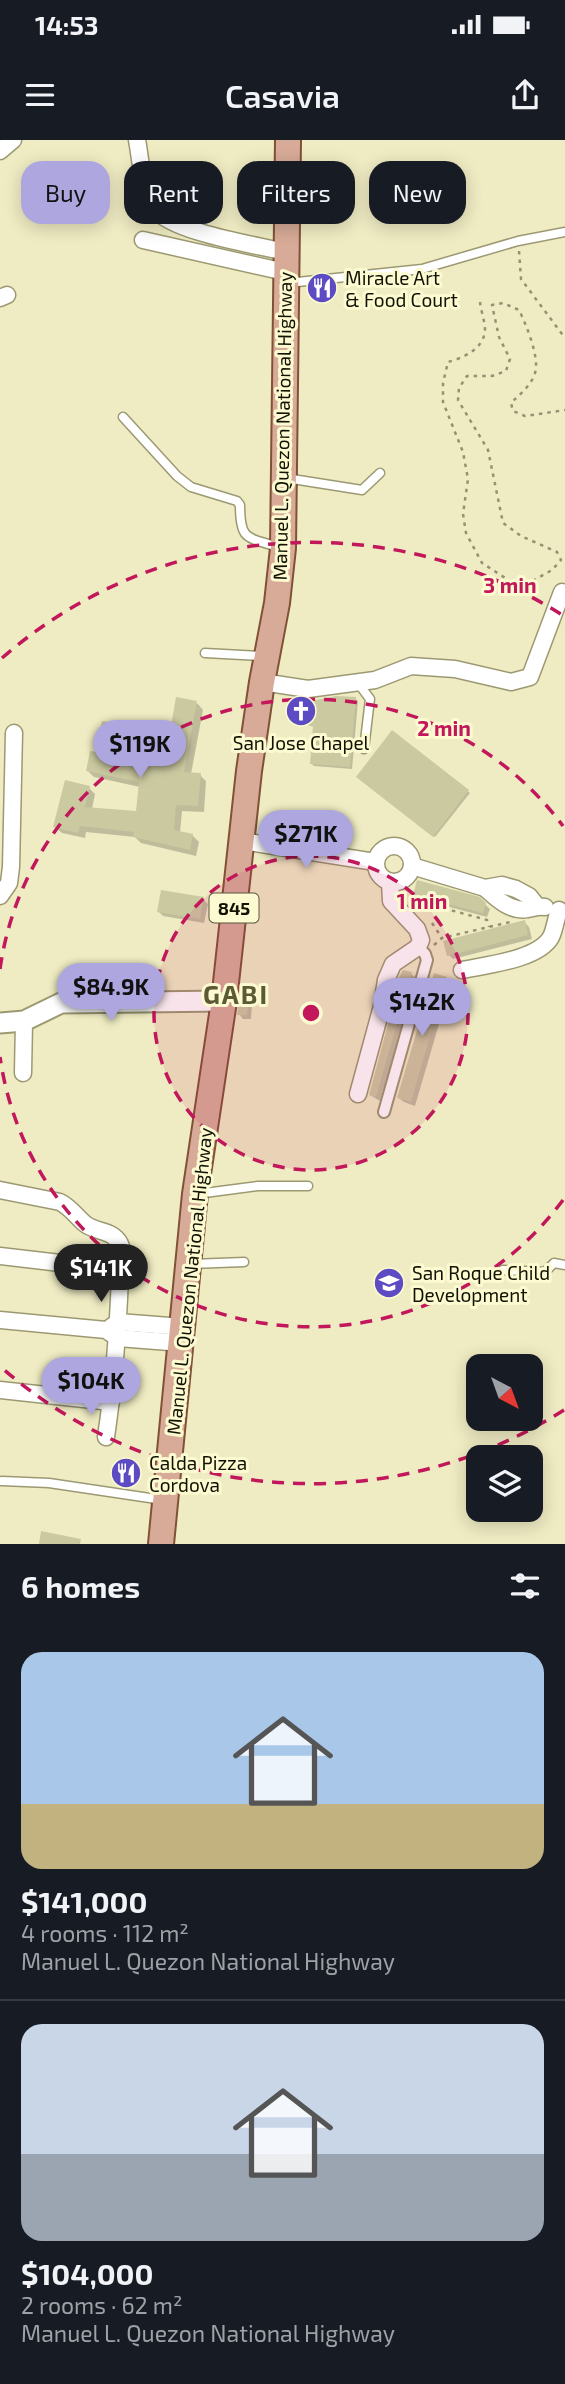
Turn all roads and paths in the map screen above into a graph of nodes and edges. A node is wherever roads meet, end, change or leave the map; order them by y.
1 (13, 140) edge
2 (137, 140) edge
3 (288, 140) edge
4 (0, 151) edge
5 (565, 232) edge
6 (143, 240) dead end
7 (518, 241) junction
8 (285, 269) junction
9 (480, 302) dead end
10 (565, 338) edge
11 (565, 410) edge
12 (123, 417) dead end
13 (380, 473) dead end
14 (283, 478) junction
15 (283, 548) junction
16 (562, 592) dead end
17 (205, 653) dead end
18 (266, 656) junction
19 (262, 682) junction
20 (357, 682) junction
21 (14, 733) dead end
22 (364, 749) dead end
23 (242, 841) junction
24 (375, 862) junction
25 (412, 866) junction
26 (390, 882) junction
27 (0, 896) edge
28 (421, 910) dead end
29 (562, 910) edge
30 (512, 922) dead end
31 (489, 927) junction
32 (421, 950) junction
33 (462, 970) dead end
34 (224, 1001) junction
35 (24, 1021) junction
36 (0, 1023) edge
37 (23, 1073) dead end
38 (358, 1094) dead end
39 (384, 1112) dead end
40 (308, 1186) dead end
41 (0, 1190) edge
42 (195, 1194) junction
43 (0, 1256) edge
44 (244, 1262) dead end
45 (188, 1264) junction
46 (565, 1265) edge
47 (120, 1270) junction
48 (503, 1270) dead end
49 (0, 1320) edge
50 (114, 1330) junction
51 (182, 1335) junction
52 (0, 1390) edge
53 (111, 1402) junction
54 (106, 1437) dead end
55 (2, 1481) dead end
56 (166, 1501) junction
57 (161, 1544) edge

1 - 4 street
2 - 8 street
3 - 8 main road, Manuel L. Quezon National Highway / 845
5 - 7 lane
6 - 8 street
7 - 8 lane
7 - 10 path
8 - 14 main road, Manuel L. Quezon National Highway / 845
9 - 11 path
12 - 15 lane
13 - 14 lane
14 - 15 main road, Manuel L. Quezon National Highway / 845
15 - 18 main road, Manuel L. Quezon National Highway / 845
16 - 20 street
17 - 18 lane
18 - 19 main road, Manuel L. Quezon National Highway / 845
19 - 20 street
19 - 23 main road, Manuel L. Quezon National Highway / 845
20 - 22 lane
21 - 27 street
23 - 24 street
23 - 34 main road, Manuel L. Quezon National Highway / 845
24 - 25 street
24 - 26 street
25 - 26 street
25 - 29 street
26 - 32 street
28 - 31 path
29 - 33 street
30 - 31 path
31 - 32 path
32 - 38 street
32 - 39 street
34 - 35 street
34 - 42 main road, Manuel L. Quezon National Highway / 845
35 - 36 street
35 - 37 street
40 - 42 lane
41 - 47 street
42 - 45 main road, Manuel L. Quezon National Highway / 845
43 - 47 street
44 - 45 lane
45 - 51 main road, Manuel L. Quezon National Highway / 845
46 - 48 lane
47 - 50 street
49 - 50 street
50 - 51 street
50 - 53 street
51 - 56 main road, Manuel L. Quezon National Highway / 845
52 - 53 street
53 - 54 street
55 - 56 lane
56 - 57 main road, Manuel L. Quezon National Highway / 845

